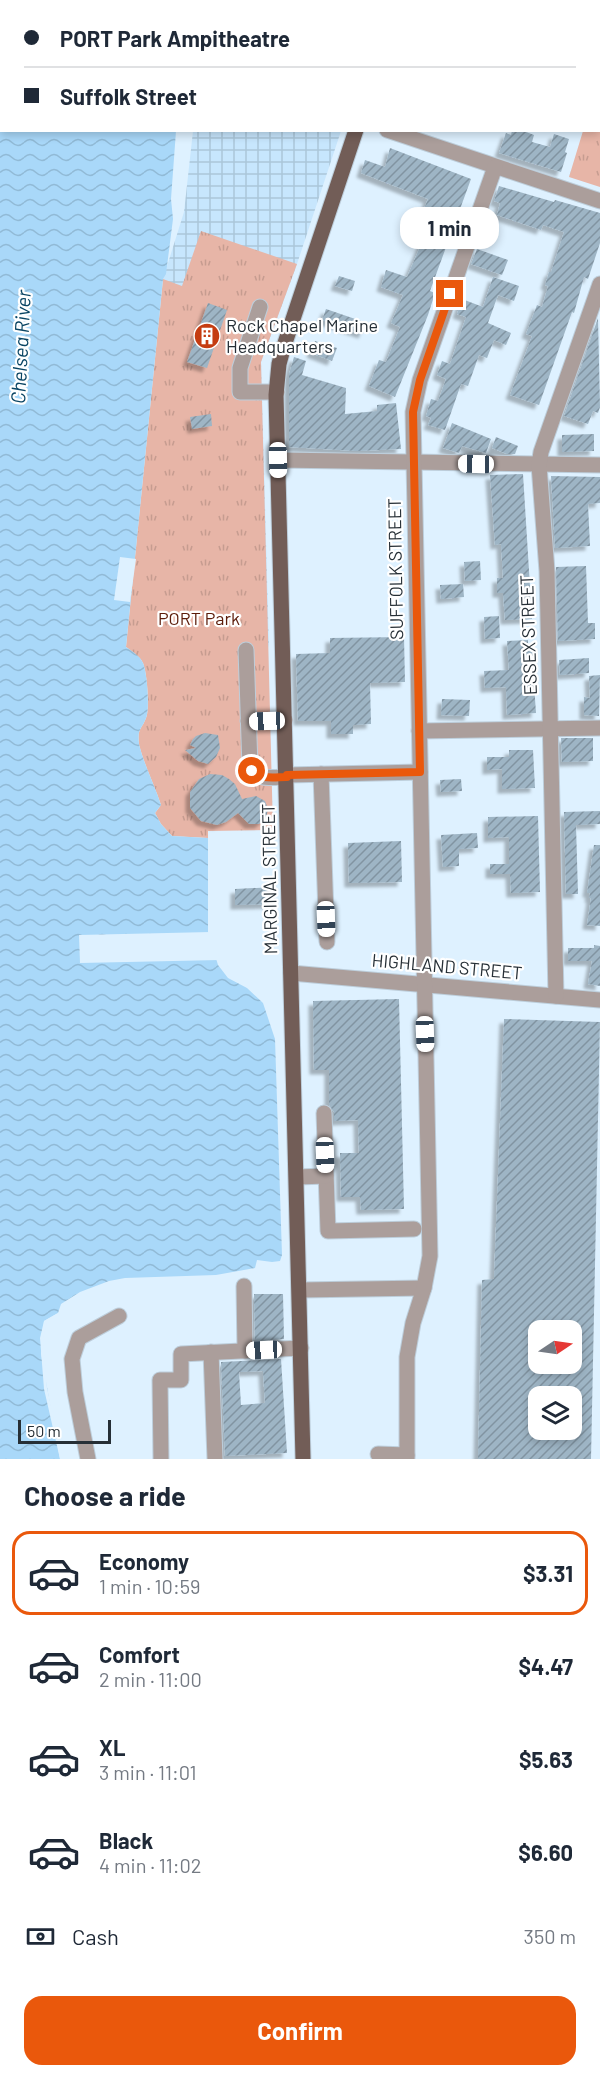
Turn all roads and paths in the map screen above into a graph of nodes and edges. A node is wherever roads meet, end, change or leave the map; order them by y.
1 (355, 132) edge
2 (393, 132) edge
3 (495, 167) junction
4 (600, 201) edge
5 (600, 284) edge
6 (260, 307) dead end
7 (277, 392) junction
8 (278, 460) junction
9 (413, 463) junction
10 (539, 465) junction
11 (600, 465) edge
12 (246, 650) dead end
13 (285, 720) junction
14 (248, 721) junction
15 (600, 728) edge
16 (551, 729) junction
17 (419, 732) junction
18 (420, 772) junction
19 (321, 774) junction
20 (287, 776) junction
21 (327, 942) dead end
22 (291, 973) junction
23 (425, 984) junction
24 (556, 996) junction
25 (600, 1000) edge
26 (324, 1113) dead end
27 (326, 1176) junction
28 (297, 1177) junction
29 (414, 1229) dead end
30 (244, 1286) dead end
31 (424, 1288) junction
32 (300, 1290) junction
33 (119, 1316) dead end
34 (301, 1348) junction
35 (245, 1351) junction
36 (211, 1352) junction
37 (378, 1454) dead end
38 (407, 1457) edge
39 (88, 1459) edge
40 (161, 1459) edge
41 (215, 1459) edge
42 (303, 1459) edge

1 - 7 main road, MARGINAL STREET
2 - 3 street
3 - 4 street
3 - 9 street, SUFFOLK STREET
5 - 10 street, ESSEX STREET
6 - 7 street
7 - 8 main road, MARGINAL STREET
8 - 9 street
8 - 13 main road, MARGINAL STREET
9 - 10 street
9 - 17 street, SUFFOLK STREET
10 - 11 street
10 - 16 street, ESSEX STREET
12 - 14 street
13 - 14 street
13 - 20 main road, MARGINAL STREET
14 - 20 street
15 - 16 street
16 - 17 street
16 - 24 street, ESSEX STREET
17 - 18 street, SUFFOLK STREET
18 - 19 street
18 - 23 street, SUFFOLK STREET
19 - 20 street
19 - 21 street
20 - 22 main road, MARGINAL STREET
22 - 23 street, HIGHLAND STREET
22 - 28 main road, MARGINAL STREET
23 - 24 street, HIGHLAND STREET
23 - 31 street, SUFFOLK STREET
24 - 25 street, HIGHLAND STREET
26 - 27 street
27 - 28 street
27 - 29 street
28 - 32 main road, MARGINAL STREET
30 - 35 street
31 - 32 street
31 - 38 street, SUFFOLK STREET
32 - 34 main road, MARGINAL STREET
33 - 39 street
34 - 35 street
34 - 42 main road, MARGINAL STREET
35 - 36 street
36 - 40 street
36 - 41 street
37 - 38 street

